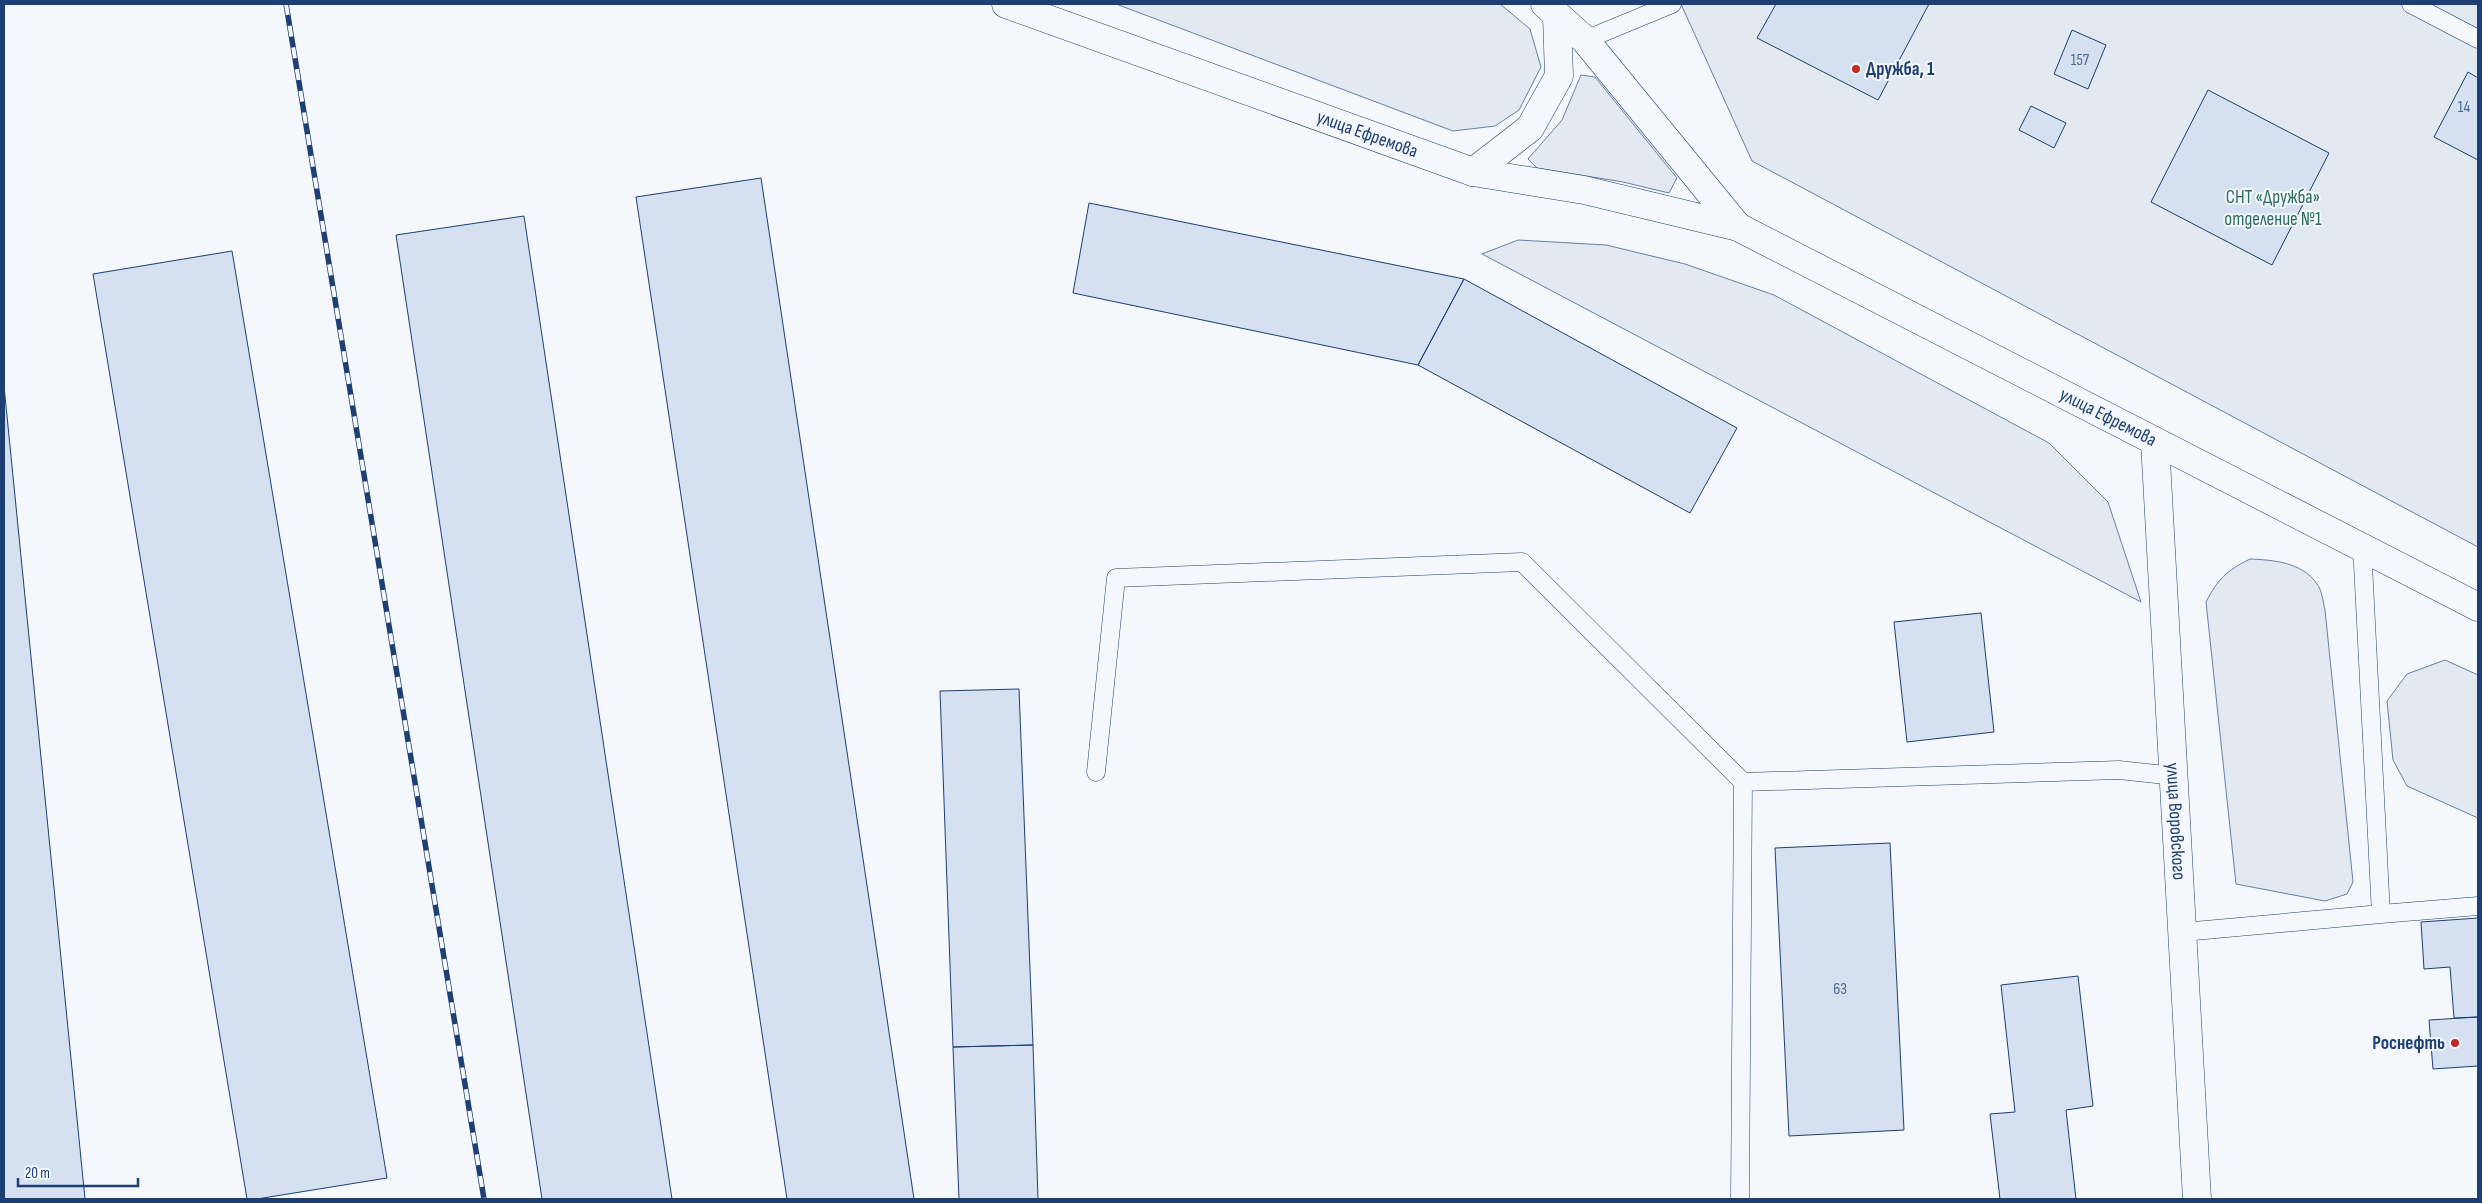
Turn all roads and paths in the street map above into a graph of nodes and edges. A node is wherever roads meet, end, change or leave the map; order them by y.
1 (1672, 4) edge
2 (2411, 4) edge
3 (1013, 5) edge
4 (1551, 10) edge
5 (2478, 39) edge
6 (1585, 40) junction
7 (1473, 172) junction
8 (1738, 227) junction
9 (2156, 442) junction
10 (2362, 545) junction
11 (2478, 607) edge
12 (1096, 772) dead end
13 (2175, 776) junction
14 (1743, 782) junction
15 (2478, 906) edge
16 (2381, 914) junction
17 (2183, 932) junction
18 (1740, 1199) edge
19 (2198, 1199) edge

1 - 6 lane
2 - 5 lane
3 - 7 main road, улица Ефремова
4 - 6 main road, улица Ефремова
4 - 7 main road
6 - 8 main road, улица Ефремова
7 - 8 main road, улица Ефремова
8 - 9 main road, улица Ефремова
9 - 10 main road, улица Ефремова
9 - 13 main road, улица Воровского
10 - 11 main road, улица Ефремова
10 - 16 lane
12 - 14 lane
13 - 14 lane
13 - 17 main road, улица Воровского
14 - 18 lane
15 - 16 lane
16 - 17 lane
17 - 19 main road, улица Воровского

